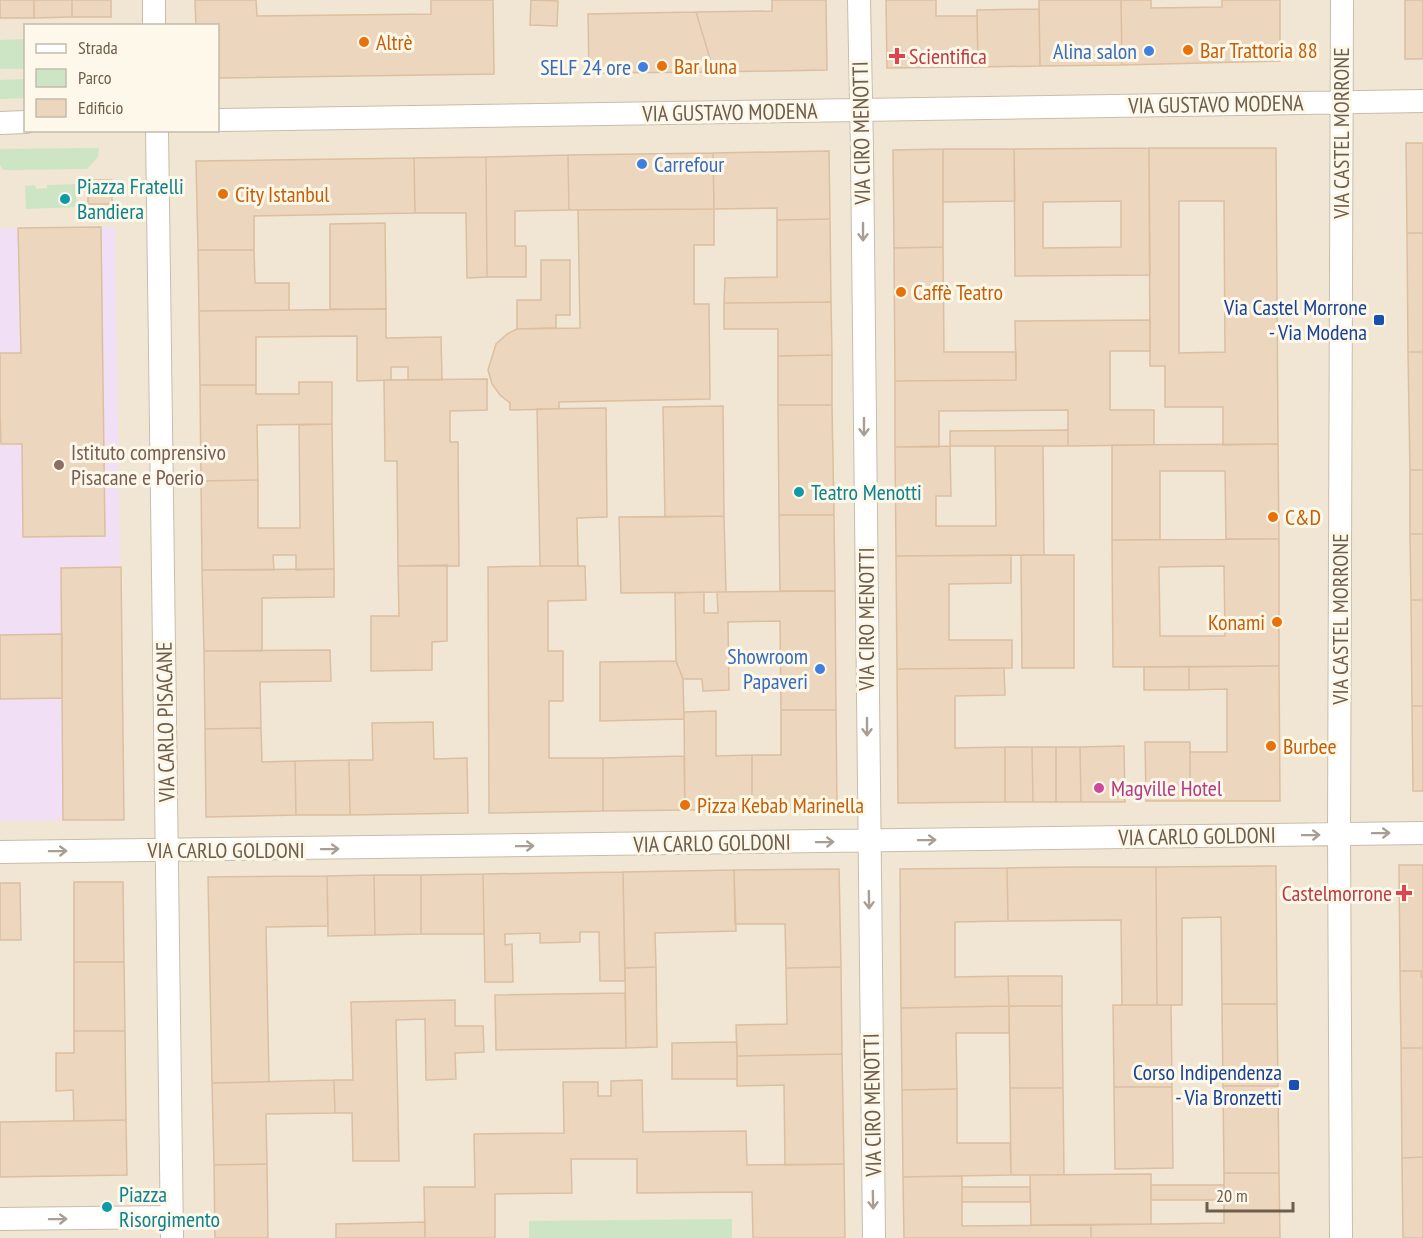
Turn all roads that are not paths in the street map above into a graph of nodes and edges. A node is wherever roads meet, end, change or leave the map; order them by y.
1 (154, 0) edge
2 (859, 0) edge
3 (1342, 0) edge
4 (154, 24) edge
5 (1423, 101) edge
6 (1342, 102) junction
7 (861, 110) junction
8 (219, 120) edge
9 (24, 122) edge
10 (0, 123) edge
11 (157, 132) edge
12 (1423, 833) edge
13 (1339, 834) junction
14 (868, 841) junction
15 (166, 850) junction
16 (0, 852) edge
17 (0, 1219) edge
18 (172, 1227) edge
19 (874, 1238) edge
20 (1341, 1238) edge

1 - 4 street
2 - 7 street, VIA CIRO MENOTTI
3 - 6 street, VIA CASTEL MORRONE
5 - 6 street, VIA GUSTAVO MODENA
6 - 7 street, VIA GUSTAVO MODENA
6 - 13 street, VIA CASTEL MORRONE
7 - 8 street, VIA GUSTAVO MODENA
7 -> 14 street, VIA CIRO MENOTTI
9 - 10 street
11 - 15 street, VIA CARLO PISACANE
13 -> 12 street, VIA CARLO GOLDONI
14 -> 13 street, VIA CARLO GOLDONI
13 - 20 street, VIA CASTEL MORRONE
15 -> 14 street, VIA CARLO GOLDONI
14 -> 19 street, VIA CIRO MENOTTI
16 -> 15 street, VIA CARLO GOLDONI
15 - 18 street, VIA CARLO PISACANE
17 -> 18 street

